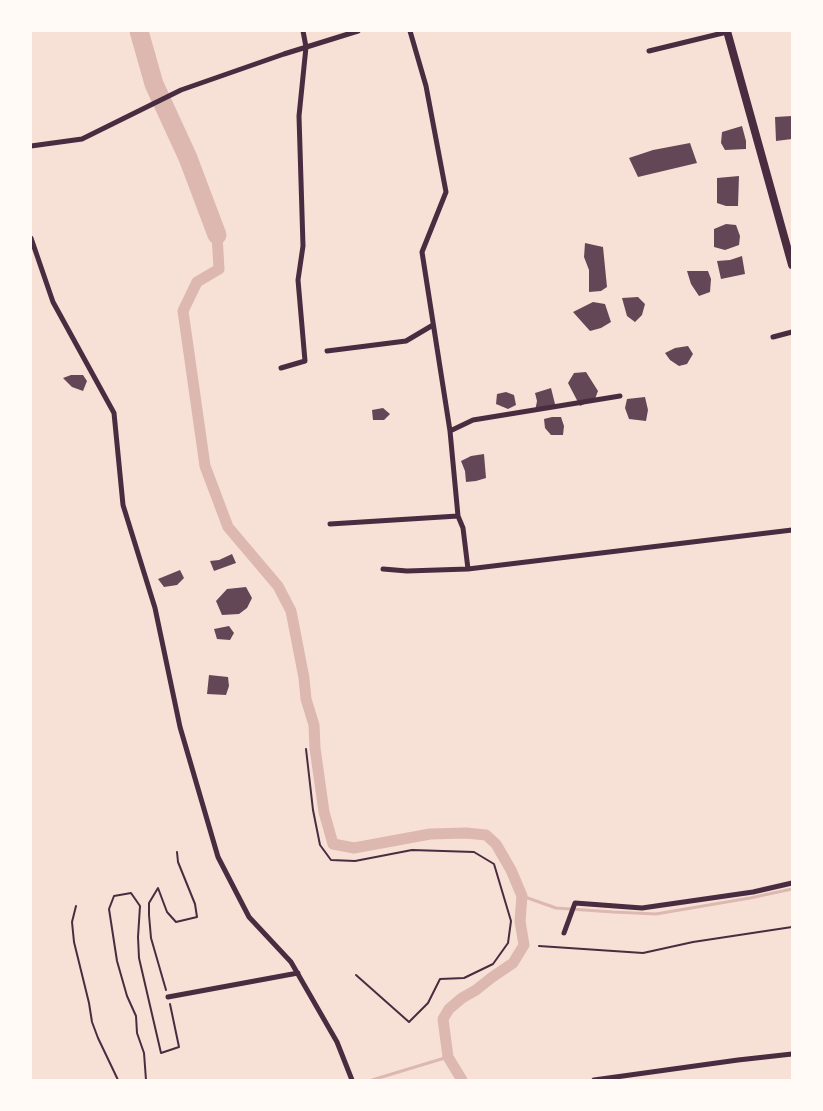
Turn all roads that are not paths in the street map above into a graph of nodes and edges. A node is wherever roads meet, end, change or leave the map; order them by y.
1 (303, 31) edge
2 (358, 31) edge
3 (410, 31) edge
4 (727, 32) edge
5 (306, 47) junction
6 (649, 51) dead end
7 (31, 146) edge
8 (31, 238) edge
9 (792, 265) edge
10 (433, 325) junction
11 (792, 332) edge
12 (772, 337) dead end
13 (327, 351) dead end
14 (281, 368) dead end
15 (620, 396) dead end
16 (450, 431) junction
17 (458, 516) junction
18 (330, 524) dead end
19 (792, 530) edge
20 (382, 569) dead end
21 (468, 569) junction
22 (792, 883) edge
23 (564, 933) dead end
24 (298, 973) junction
25 (168, 997) road end
26 (792, 1054) edge
27 (352, 1080) edge
28 (594, 1080) edge

1 - 5 street
2 - 5 street
3 - 10 street
4 - 6 street
4 - 9 main road
5 - 7 street
5 - 14 street
8 - 24 street
10 - 13 street
10 - 16 street
11 - 12 street
15 - 16 street
16 - 17 street
17 - 18 street
17 - 21 street
19 - 21 street
20 - 21 street
22 - 23 street
24 - 25 street
24 - 27 street
26 - 28 street

